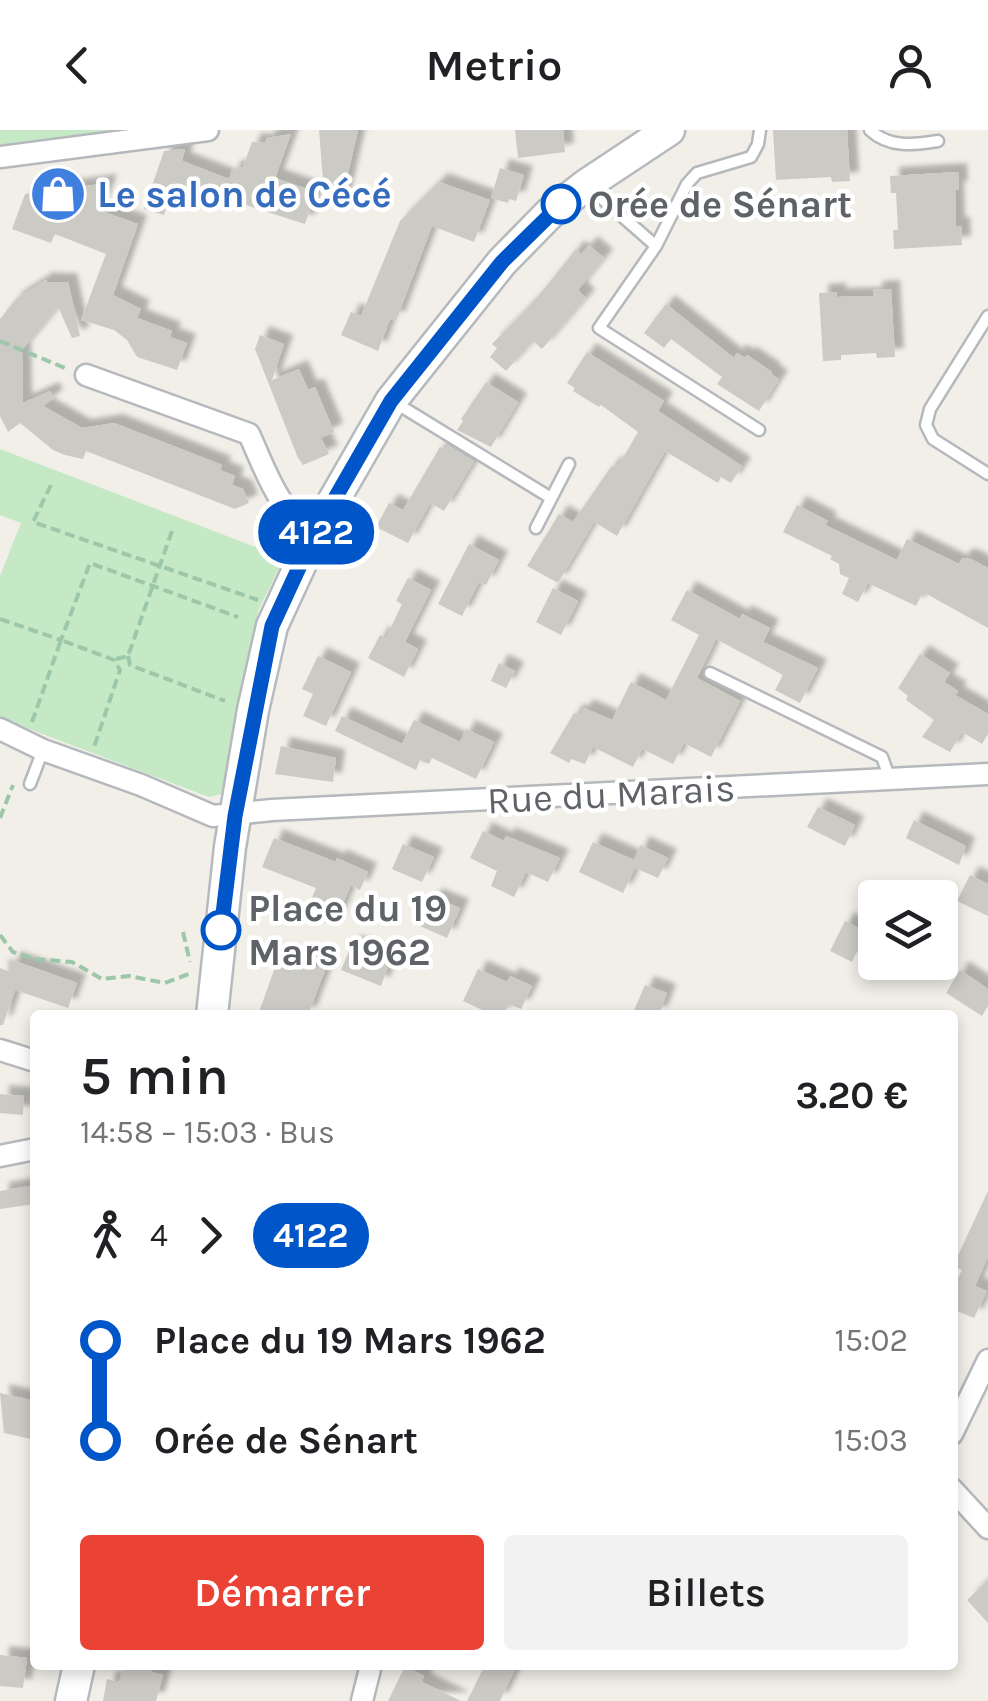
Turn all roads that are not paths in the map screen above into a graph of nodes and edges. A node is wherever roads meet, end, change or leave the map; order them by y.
1 (208, 130) edge
2 (669, 130) edge
3 (760, 130) edge
4 (870, 130) edge
5 (120, 136) edge
6 (938, 141) dead end
7 (0, 157) edge
8 (586, 184) junction
9 (656, 246) junction
10 (988, 316) edge
11 (86, 376) road end
12 (391, 401) junction
13 (759, 430) dead end
14 (569, 464) dead end
15 (988, 474) edge
16 (551, 498) junction
17 (536, 528) dead end
18 (315, 533) junction
19 (710, 674) dead end
20 (0, 729) edge
21 (43, 750) junction
22 (988, 774) edge
23 (890, 780) junction
24 (30, 784) dead end
25 (235, 816) junction
26 (213, 1010) edge
27 (0, 1050) edge
28 (30, 1060) edge
29 (30, 1150) edge
30 (0, 1156) edge
31 (988, 1360) edge
32 (958, 1422) edge
33 (958, 1496) edge
34 (988, 1528) edge
35 (78, 1670) edge
36 (370, 1670) edge
37 (72, 1701) edge
38 (362, 1701) edge

1 - 5 street
2 - 8 street
3 - 9 lane
4 - 6 lane
5 - 7 street
8 - 9 lane
8 - 12 street
9 - 13 lane
10 - 15 lane
11 - 18 street
12 - 16 lane
12 - 18 street
14 - 16 lane
16 - 17 lane
18 - 25 street
19 - 23 lane
20 - 21 street, Rue du Marais
21 - 24 lane
21 - 25 street, Rue du Marais
22 - 23 street, Rue du Marais
23 - 25 street, Rue du Marais
25 - 26 street
27 - 28 street
29 - 30 street
31 - 32 street
33 - 34 street
35 - 37 street
36 - 38 street

